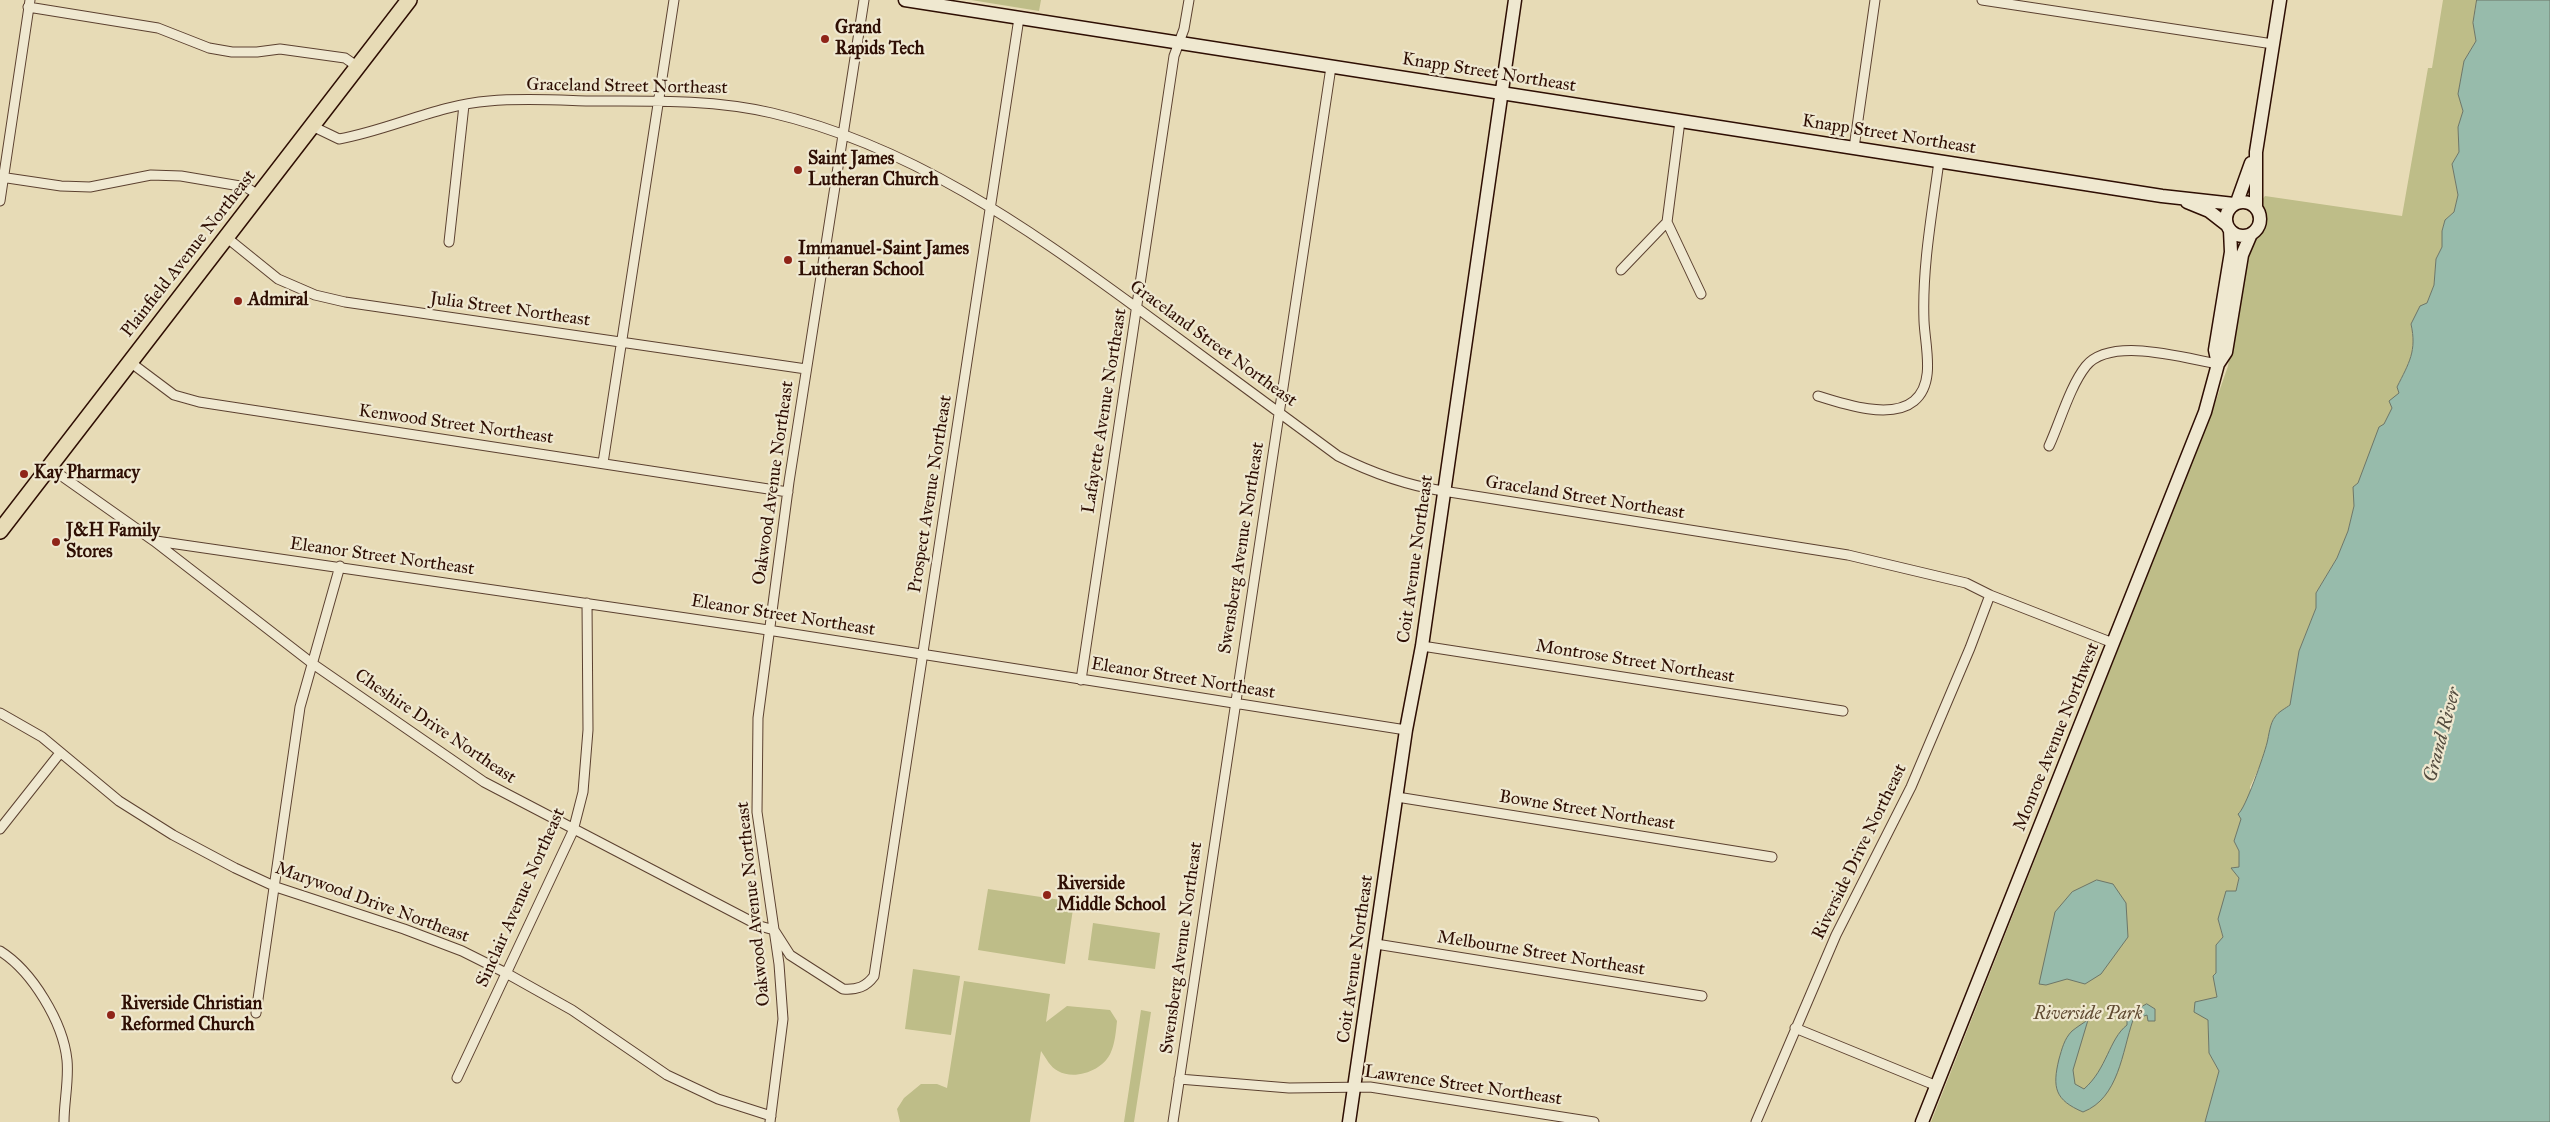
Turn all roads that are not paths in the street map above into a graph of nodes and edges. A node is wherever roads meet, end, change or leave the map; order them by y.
1 (409, 0) edge
2 (674, 0) edge
3 (864, 0) edge
4 (905, 0) edge
5 (1188, 0) edge
6 (1515, 0) edge
7 (1875, 0) edge
8 (1982, 0) edge
9 (2280, 0) edge
10 (29, 4) edge
11 (1019, 18) junction
12 (1179, 43) junction
13 (2273, 44) junction
14 (358, 67) junction
15 (1331, 67) junction
16 (1502, 93) junction
17 (658, 101) junction
18 (464, 105) junction
19 (1680, 121) junction
20 (312, 126) junction
21 (842, 135) junction
22 (1854, 148) junction
23 (2256, 152) junction
24 (1939, 161) junction
25 (2, 177) edge
26 (258, 195) junction
27 (2178, 198) junction
28 (0, 201) edge
29 (2236, 203) junction
30 (992, 207) junction
31 (2256, 208) junction
32 (1666, 222) junction
33 (2228, 228) junction
34 (2251, 234) junction
35 (226, 237) junction
36 (449, 242) dead end
37 (1621, 270) dead end
38 (2234, 271) junction
39 (1701, 294) dead end
40 (1137, 308) junction
41 (620, 343) junction
42 (130, 362) junction
43 (2218, 364) junction
44 (806, 369) junction
45 (1818, 396) dead end
46 (1279, 412) junction
47 (2049, 446) dead end
48 (603, 463) junction
49 (49, 467) junction
50 (788, 492) junction
51 (1442, 492) junction
52 (2, 525) edge
53 (154, 541) junction
54 (340, 566) junction
55 (1990, 595) junction
56 (587, 603) junction
57 (770, 630) junction
58 (2113, 643) junction
59 (1422, 646) junction
60 (922, 654) junction
61 (314, 664) junction
62 (1081, 680) junction
63 (1234, 703) junction
64 (1843, 711) dead end
65 (0, 713) edge
66 (1406, 730) junction
67 (60, 753) junction
68 (1397, 798) junction
69 (0, 829) edge
70 (574, 830) junction
71 (1772, 857) dead end
72 (276, 887) junction
73 (774, 930) junction
74 (1376, 944) junction
75 (0, 951) edge
76 (506, 973) junction
77 (1702, 996) dead end
78 (256, 1013) dead end
79 (1795, 1028) junction
80 (457, 1078) dead end
81 (1179, 1079) junction
82 (1354, 1086) junction
83 (1937, 1086) junction
84 (770, 1119) edge
85 (64, 1122) edge
86 (1173, 1122) edge
87 (1349, 1122) edge
88 (1594, 1122) edge
89 (1756, 1122) edge
90 (1922, 1122) edge

1 - 14 main road, Plainfield Avenue Northeast
2 - 17 street
3 - 21 street, Oakwood Avenue Northeast
4 - 11 street, Knapp Street Northeast
5 - 12 street, Lafayette Avenue Northeast
6 - 16 street, Coit Avenue Northeast
7 - 22 street
8 - 13 street
9 - 13 street
10 - 14 street
10 - 25 street
11 - 12 street, Knapp Street Northeast
11 - 30 street, Prospect Avenue Northeast
12 - 15 street, Knapp Street Northeast
12 - 40 street, Lafayette Avenue Northeast
13 - 23 street
14 - 20 main road, Plainfield Avenue Northeast
15 - 16 street, Knapp Street Northeast
15 - 46 street, Swensberg Avenue Northeast
16 - 19 street, Knapp Street Northeast
16 - 51 street, Coit Avenue Northeast
17 - 18 street, Graceland Street Northeast
17 - 21 street, Graceland Street Northeast
17 - 41 street
18 - 20 street, Graceland Street Northeast
18 - 36 street
19 - 22 street, Knapp Street Northeast
19 - 32 street
20 - 26 main road, Plainfield Avenue Northeast
21 - 30 street, Graceland Street Northeast
21 - 44 street, Oakwood Avenue Northeast
22 - 24 street, Knapp Street Northeast
23 - 29 street
23 - 31 street
24 - 27 street, Knapp Street Northeast
24 - 45 street
25 - 26 street
25 - 28 street
26 - 35 main road, Plainfield Avenue Northeast
27 - 29 street
27 - 33 street
29 - 31 street
29 - 33 street
30 - 40 street, Graceland Street Northeast
30 - 60 street, Prospect Avenue Northeast
31 - 34 street
32 - 37 street
32 - 39 street
33 - 34 street
33 - 38 street, Monroe Avenue Northwest
34 - 38 street, Monroe Avenue Northwest
35 - 41 street, Julia Street Northeast
35 - 42 main road, Plainfield Avenue Northeast
38 - 43 street, Monroe Avenue Northwest
40 - 46 street, Graceland Street Northeast
40 - 62 street, Lafayette Avenue Northeast
41 - 44 street, Julia Street Northeast
41 - 48 street
42 - 48 street, Kenwood Street Northeast
42 - 49 main road, Plainfield Avenue Northeast
43 - 47 street
43 - 58 street, Monroe Avenue Northwest
44 - 50 street, Oakwood Avenue Northeast
46 - 51 street, Graceland Street Northeast
46 - 63 street, Swensberg Avenue Northeast
48 - 50 street, Kenwood Street Northeast
49 - 52 main road, Plainfield Avenue Northeast
49 - 53 street, Cheshire Drive Northeast
50 - 57 street, Oakwood Avenue Northeast
51 - 55 street, Graceland Street Northeast
51 - 59 street, Coit Avenue Northeast
53 - 54 street, Eleanor Street Northeast
53 - 61 street, Cheshire Drive Northeast
54 - 56 street, Eleanor Street Northeast
54 - 61 street
55 - 58 street, Graceland Street Northeast
55 - 79 street, Riverside Drive Northeast
56 - 57 street, Eleanor Street Northeast
56 - 70 street, Sinclair Avenue Northeast
57 - 60 street, Eleanor Street Northeast
57 - 73 street, Oakwood Avenue Northeast
58 - 83 street, Monroe Avenue Northwest
59 - 64 street, Montrose Street Northeast
59 - 66 street, Coit Avenue Northeast
60 - 62 street, Eleanor Street Northeast
60 - 73 street, Prospect Avenue Northeast
61 - 70 street, Cheshire Drive Northeast
61 - 72 street
62 - 63 street, Eleanor Street Northeast
63 - 66 street, Eleanor Street Northeast
63 - 81 street, Swensberg Avenue Northeast
65 - 67 street, Marywood Drive Northeast
66 - 68 street, Coit Avenue Northeast
67 - 69 street
67 - 72 street, Marywood Drive Northeast
68 - 71 street, Bowne Street Northeast
68 - 74 street, Coit Avenue Northeast
70 - 73 street, Cheshire Drive Northeast
70 - 76 street, Sinclair Avenue Northeast
72 - 76 street, Marywood Drive Northeast
72 - 78 street
73 - 84 street, Oakwood Avenue Northeast
74 - 77 street, Melbourne Street Northeast
74 - 82 street, Coit Avenue Northeast
75 - 85 street
76 - 80 street, Sinclair Avenue Northeast
76 - 84 street, Marywood Drive Northeast
79 - 83 street
79 - 89 street, Riverside Drive Northeast
81 - 82 street, Lawrence Street Northeast
81 - 86 street, Swensberg Avenue Northeast
82 - 87 street, Coit Avenue Northeast
82 - 88 street, Lawrence Street Northeast
83 - 90 street, Monroe Avenue Northwest

